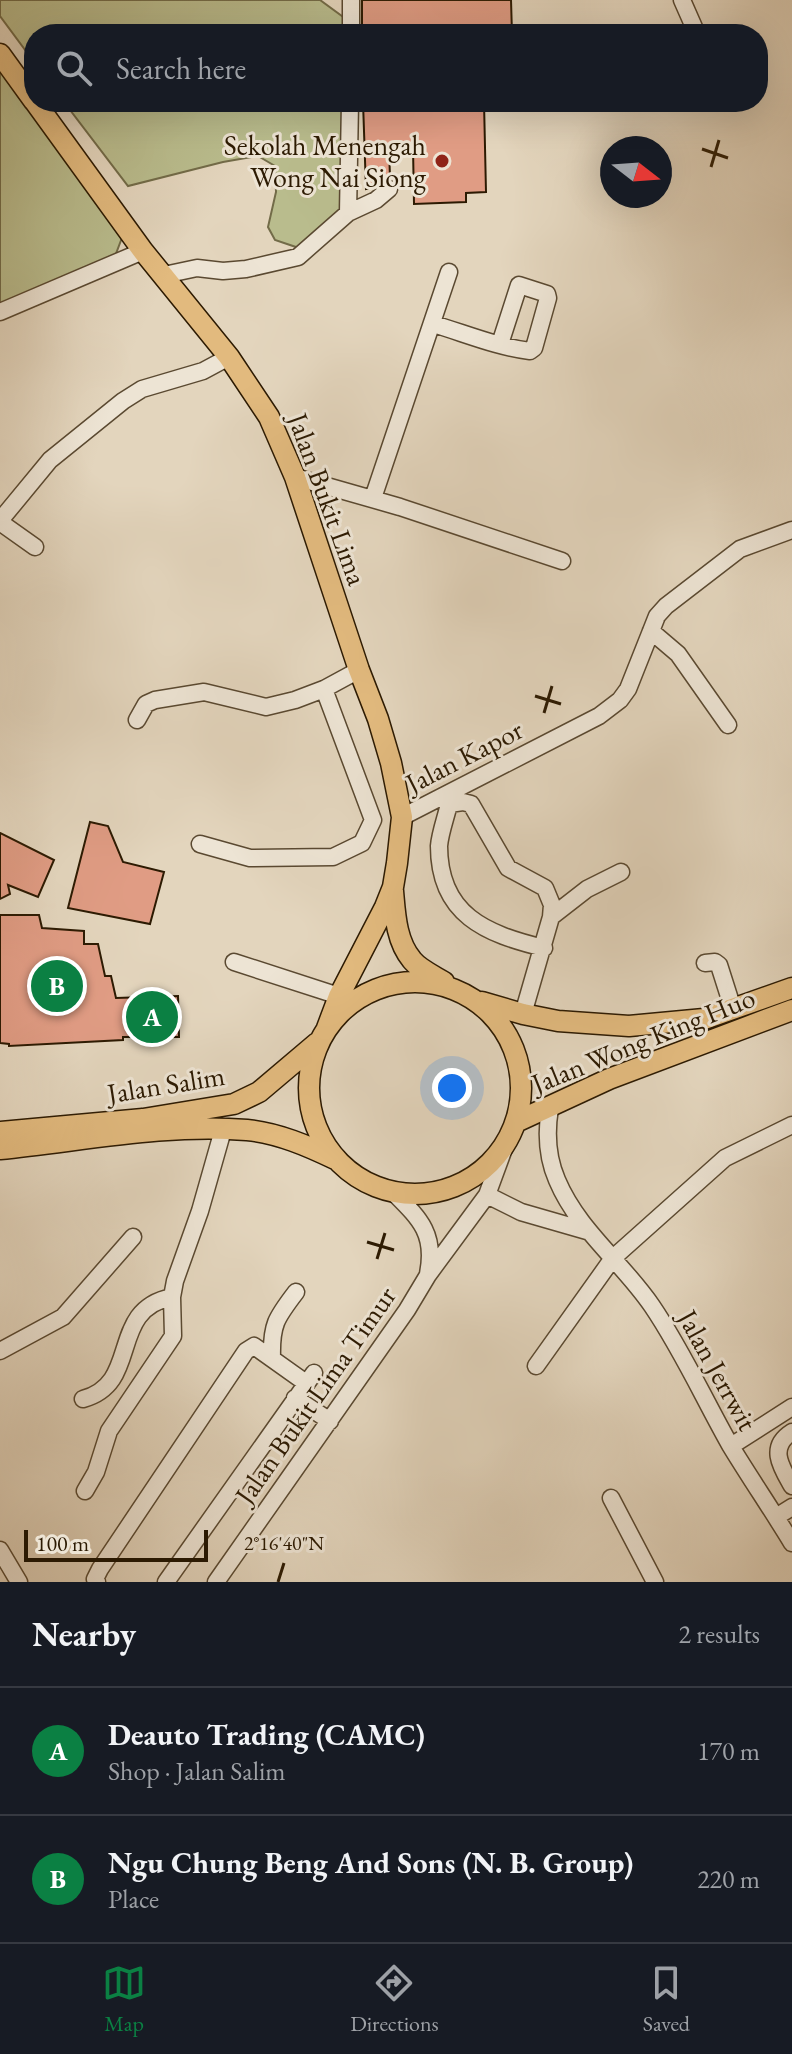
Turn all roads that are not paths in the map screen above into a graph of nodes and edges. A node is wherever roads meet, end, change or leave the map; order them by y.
1 (351, 0) edge
2 (682, 0) edge
3 (351, 24) edge
4 (693, 24) edge
5 (0, 54) edge
6 (24, 87) edge
7 (42, 112) edge
8 (350, 112) edge
9 (389, 189) dead end
10 (348, 213) junction
11 (143, 251) junction
12 (449, 272) dead end
13 (164, 275) junction
14 (0, 312) edge
15 (433, 324) junction
16 (500, 344) dead end
17 (229, 357) junction
18 (295, 477) junction
19 (373, 498) junction
20 (1, 519) edge
21 (792, 530) edge
22 (35, 547) dead end
23 (562, 561) dead end
24 (651, 631) junction
25 (359, 670) junction
26 (324, 689) junction
27 (137, 720) dead end
28 (728, 725) dead end
29 (447, 800) junction
30 (402, 817) junction
31 (200, 844) dead end
32 (621, 872) dead end
33 (393, 887) junction
34 (551, 917) junction
35 (544, 948) junction
36 (234, 962) dead end
37 (705, 963) dead end
38 (450, 986) junction
39 (792, 988) edge
40 (339, 996) junction
41 (475, 999) junction
42 (733, 1009) junction
43 (792, 1010) edge
44 (523, 1014) junction
45 (323, 1034) junction
46 (550, 1108) junction
47 (516, 1122) junction
48 (792, 1125) edge
49 (223, 1130) junction
50 (0, 1132) edge
51 (505, 1146) junction
52 (0, 1149) edge
53 (335, 1159) junction
54 (394, 1193) junction
55 (487, 1195) junction
56 (587, 1231) junction
57 (133, 1237) dead end
58 (613, 1258) junction
59 (428, 1275) junction
60 (296, 1292) dead end
61 (172, 1297) junction
62 (0, 1351) edge
63 (272, 1358) junction
64 (536, 1366) dead end
65 (295, 1398) junction
66 (83, 1399) dead end
67 (792, 1407) edge
68 (330, 1421) junction
69 (792, 1432) edge
70 (731, 1446) junction
71 (792, 1486) edge
72 (85, 1491) dead end
73 (611, 1498) dead end
74 (792, 1507) edge
75 (776, 1517) junction
76 (792, 1543) edge
77 (0, 1550) edge
78 (19, 1582) edge
79 (97, 1582) edge
80 (166, 1582) edge
81 (216, 1582) edge
82 (655, 1582) edge

1 - 3 street
2 - 4 street
5 - 6 main road, Jalan Bukit Lima
7 - 11 main road, Jalan Bukit Lima
8 - 10 street
9 - 10 street
10 - 13 street
11 - 13 main road, Jalan Bukit Lima
11 - 14 street
12 - 15 street
13 - 17 main road, Jalan Bukit Lima
15 - 16 street
15 - 19 street
17 - 18 main road, Jalan Bukit Lima
17 - 20 street
18 - 19 street
18 - 25 main road, Jalan Bukit Lima
19 - 23 street
20 - 22 street
21 - 24 street, Jalan Kapor
24 - 28 street
24 - 29 street, Jalan Kapor
25 - 26 street
25 - 30 main road, Jalan Bukit Lima
26 - 27 street
26 - 31 street
29 - 30 street, Jalan Kapor
29 - 34 street
29 - 35 street
30 - 33 main road, Jalan Bukit Lima
32 - 34 street
33 - 38 main road
33 - 40 main road
34 - 35 street
35 - 44 street
36 - 40 street
37 - 42 street
38 - 41 main road
38 - 45 main road
39 - 42 main road, Jalan Wong King Huo
40 - 45 main road
41 - 44 main road, Jalan Wong King Huo
41 - 47 main road
42 - 44 main road, Jalan Wong King Huo
43 - 46 main road, Jalan Wong King Huo
45 - 50 main road, Jalan Salim
45 - 53 main road
46 - 47 main road, Jalan Wong King Huo
46 - 56 street, Jalan Jerrwit
47 - 51 main road
48 - 58 street
49 - 52 main road, Jalan Salim
49 - 53 main road, Jalan Salim
49 - 61 street
51 - 54 main road
51 - 55 street, Jalan Bukit Lima Timur
53 - 54 main road
54 - 59 street, Jalan Bukit Lima Timur
55 - 56 street
55 - 59 street, Jalan Bukit Lima Timur
56 - 58 street, Jalan Jerrwit
57 - 62 street
58 - 64 street
58 - 70 street, Jalan Jerrwit
59 - 68 street, Jalan Bukit Lima Timur
60 - 63 street
61 - 66 street
61 - 72 street
63 - 65 street
63 - 79 street
65 - 68 street
65 - 80 street
67 - 70 street
68 - 81 street, Jalan Bukit Lima Timur
69 - 71 street
70 - 75 street, Jalan Jerrwit
73 - 82 street
74 - 75 street
75 - 76 street, Jalan Jerrwit
77 - 78 street

